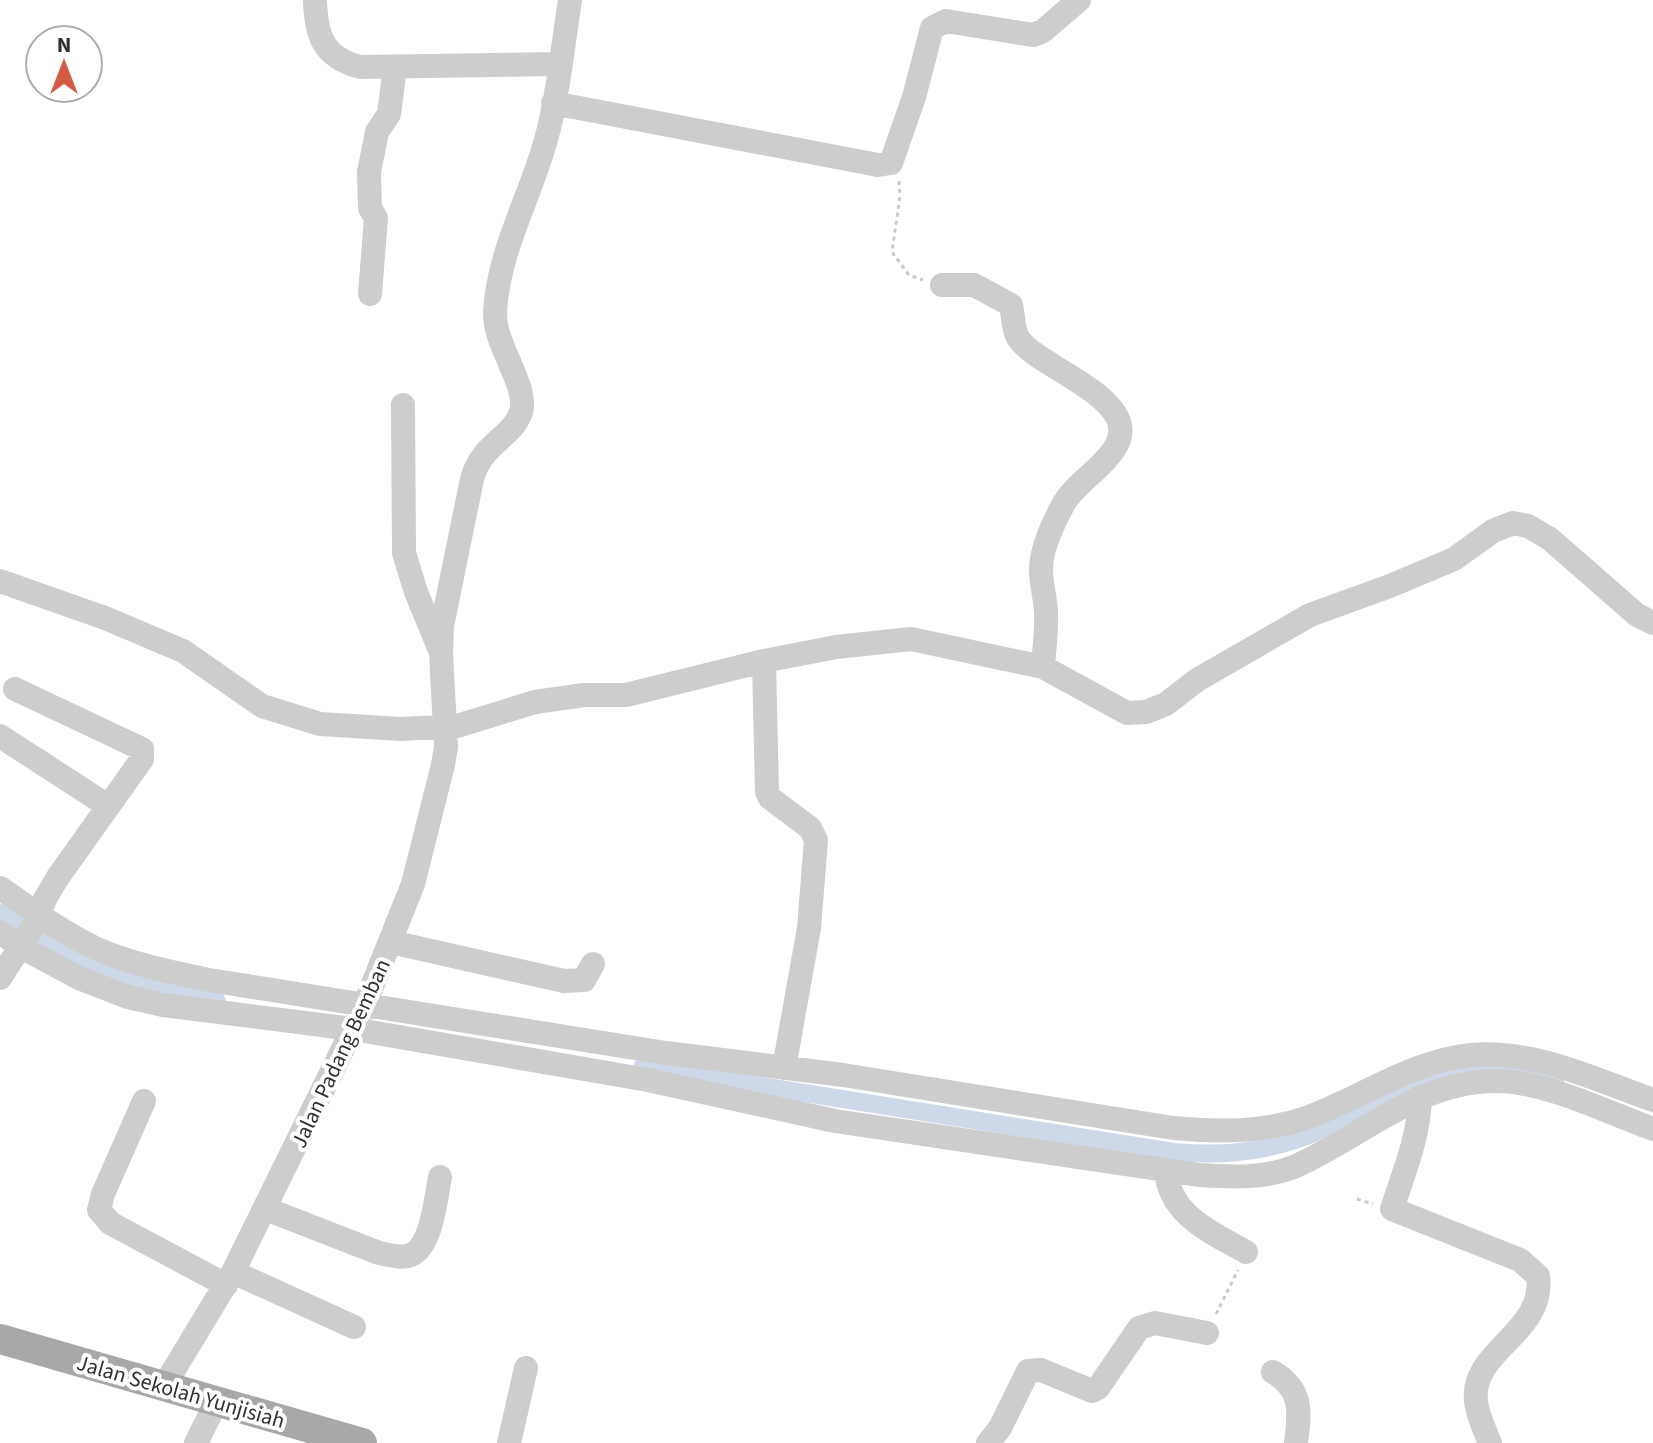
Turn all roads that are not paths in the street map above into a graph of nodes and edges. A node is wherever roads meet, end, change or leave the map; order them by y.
1 (315, 0) edge
2 (570, 0) edge
3 (1079, 0) edge
4 (559, 64) junction
5 (395, 67) junction
6 (553, 103) junction
7 (942, 285) road end
8 (370, 294) dead end
9 (403, 405) dead end
10 (0, 581) edge
11 (1653, 623) edge
12 (441, 653) junction
13 (764, 661) junction
14 (1043, 667) junction
15 (15, 689) dead end
16 (444, 723) junction
17 (0, 736) edge
18 (108, 806) junction
19 (0, 888) edge
20 (31, 931) junction
21 (0, 932) edge
22 (391, 942) junction
23 (593, 964) dead end
24 (0, 978) edge
25 (359, 1016) junction
26 (784, 1068) junction
27 (1564, 1083) junction
28 (1420, 1097) junction
29 (144, 1101) dead end
30 (1650, 1115) edge
31 (1166, 1170) junction
32 (440, 1177) dead end
33 (266, 1209) junction
34 (1246, 1252) road end
35 (230, 1279) junction
36 (354, 1327) dead end
37 (1207, 1333) road end
38 (0, 1339) edge
39 (526, 1368) dead end
40 (1273, 1372) dead end
41 (164, 1386) junction
42 (217, 1401) junction
43 (196, 1443) edge
44 (362, 1443) edge
45 (509, 1443) edge
46 (988, 1443) edge
47 (1296, 1443) edge
48 (1490, 1443) edge

1 - 5 street
2 - 4 street
3 - 6 street
4 - 5 street
4 - 6 street
5 - 8 street
6 - 12 street
7 - 14 street
9 - 12 street
10 - 16 street
11 - 14 street
12 - 16 street, Jalan Padang Bemban
13 - 14 street
13 - 16 street
13 - 26 street
15 - 18 street
16 - 22 street, Jalan Padang Bemban
17 - 18 street
18 - 20 street
19 - 20 street
20 - 21 street
20 - 24 street
20 - 25 street
20 - 25 street
22 - 23 street
22 - 25 street, Jalan Padang Bemban
25 - 26 street
25 - 31 street
25 - 33 street, Jalan Padang Bemban
26 - 27 street
27 - 28 street
27 - 30 street
28 - 31 street
28 - 48 street
29 - 35 street
31 - 34 street
32 - 33 street
33 - 35 street, Jalan Padang Bemban
35 - 36 street
35 - 41 street, Jalan Padang Bemban
37 - 46 street
38 - 41 main road, Jalan Sekolah Yunjisiah
39 - 45 street
40 - 47 street
41 - 42 main road, Jalan Sekolah Yunjisiah
42 - 43 street
42 - 44 main road, Jalan Sekolah Yunjisiah

